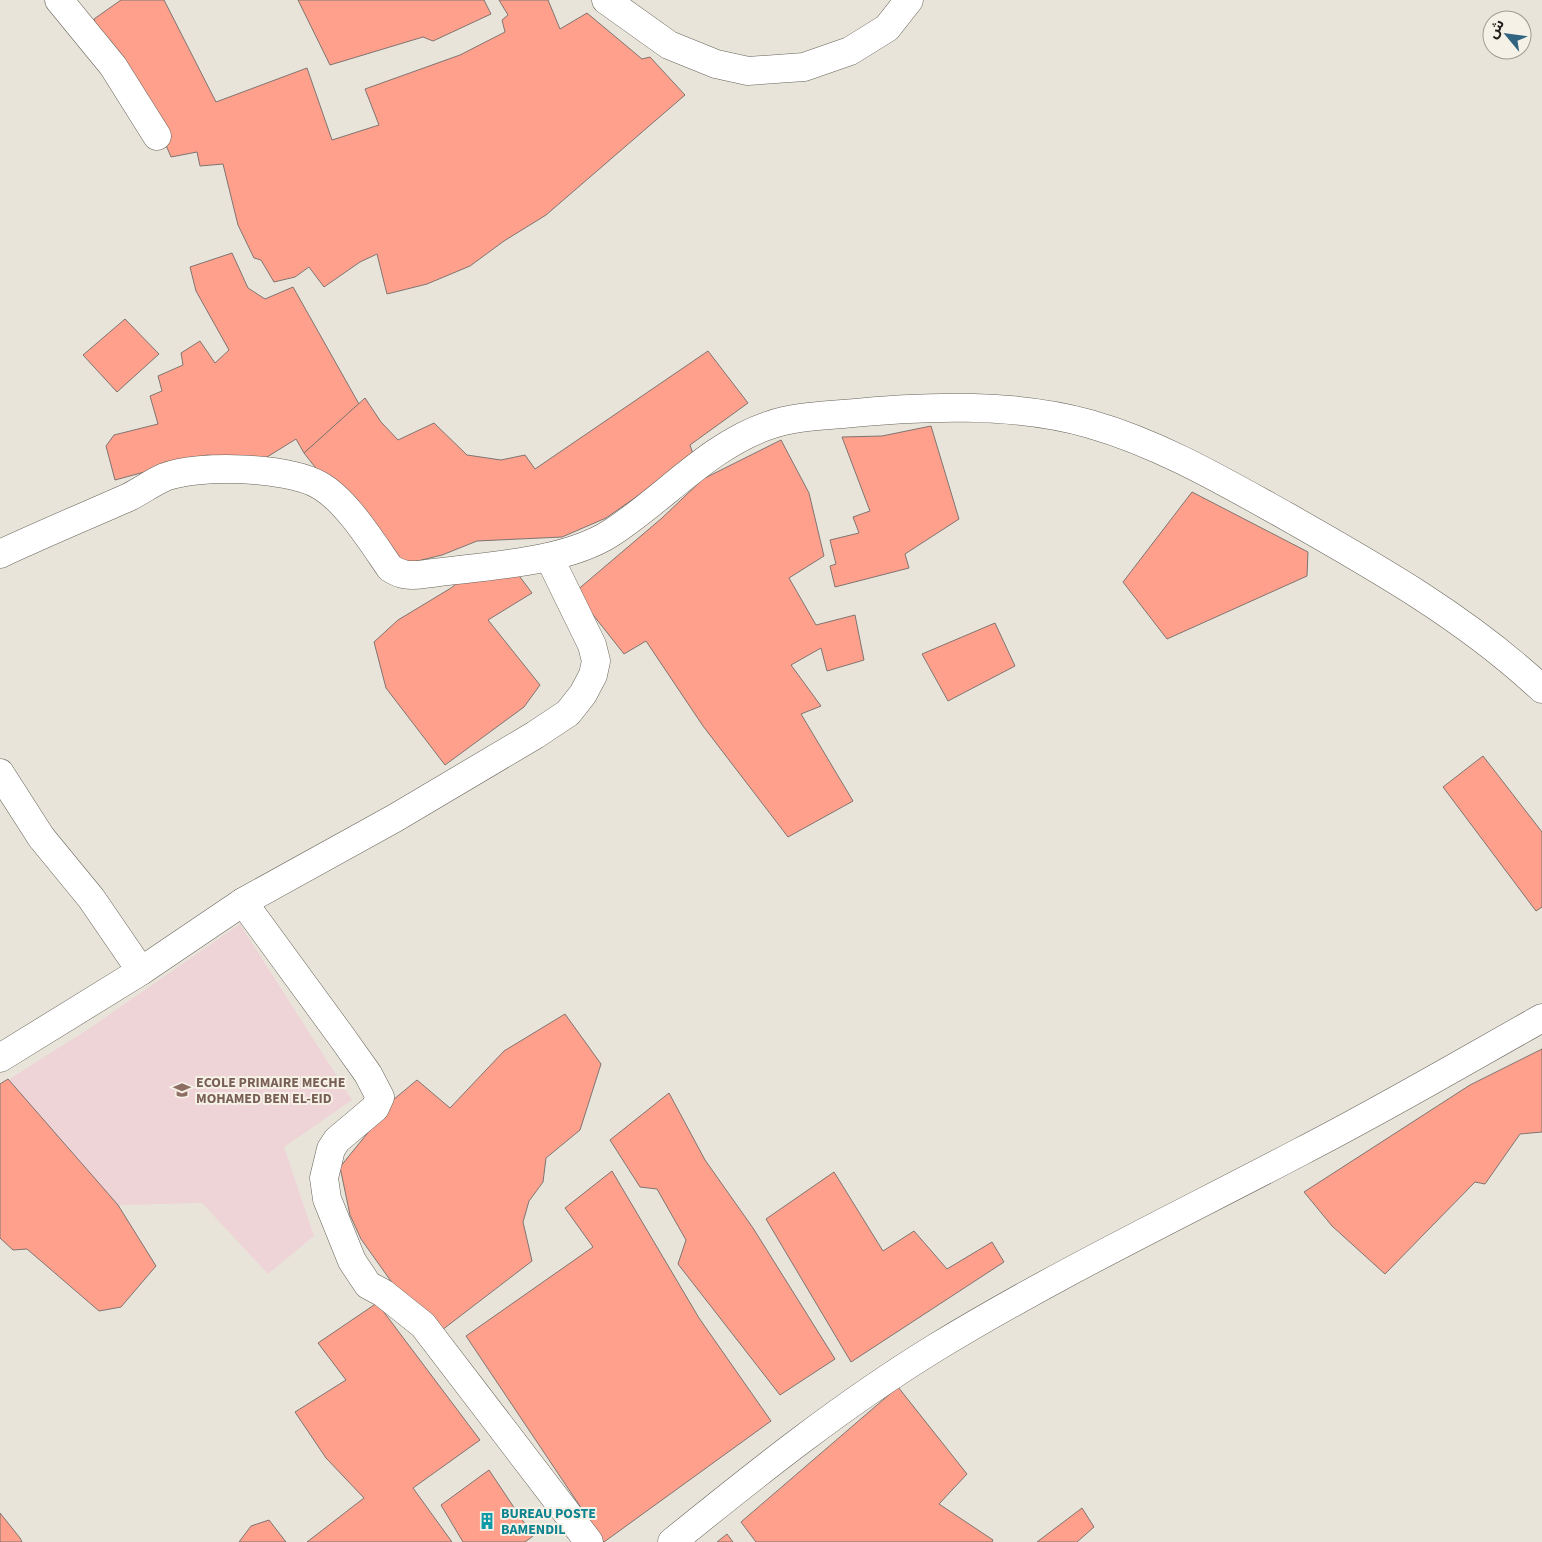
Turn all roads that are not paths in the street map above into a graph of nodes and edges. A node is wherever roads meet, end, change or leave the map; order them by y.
1 (59, 0) edge
2 (606, 0) edge
3 (909, 0) edge
4 (157, 136) dead end
5 (0, 554) edge
6 (549, 557) junction
7 (1542, 689) edge
8 (0, 773) edge
9 (243, 902) junction
10 (141, 971) junction
11 (1542, 1018) edge
12 (0, 1058) edge
13 (589, 1542) edge
14 (672, 1542) edge

1 - 4 street
2 - 3 street
5 - 6 street
6 - 7 street
6 - 9 street
8 - 10 street
9 - 10 street
9 - 13 street
10 - 12 street
11 - 14 street

